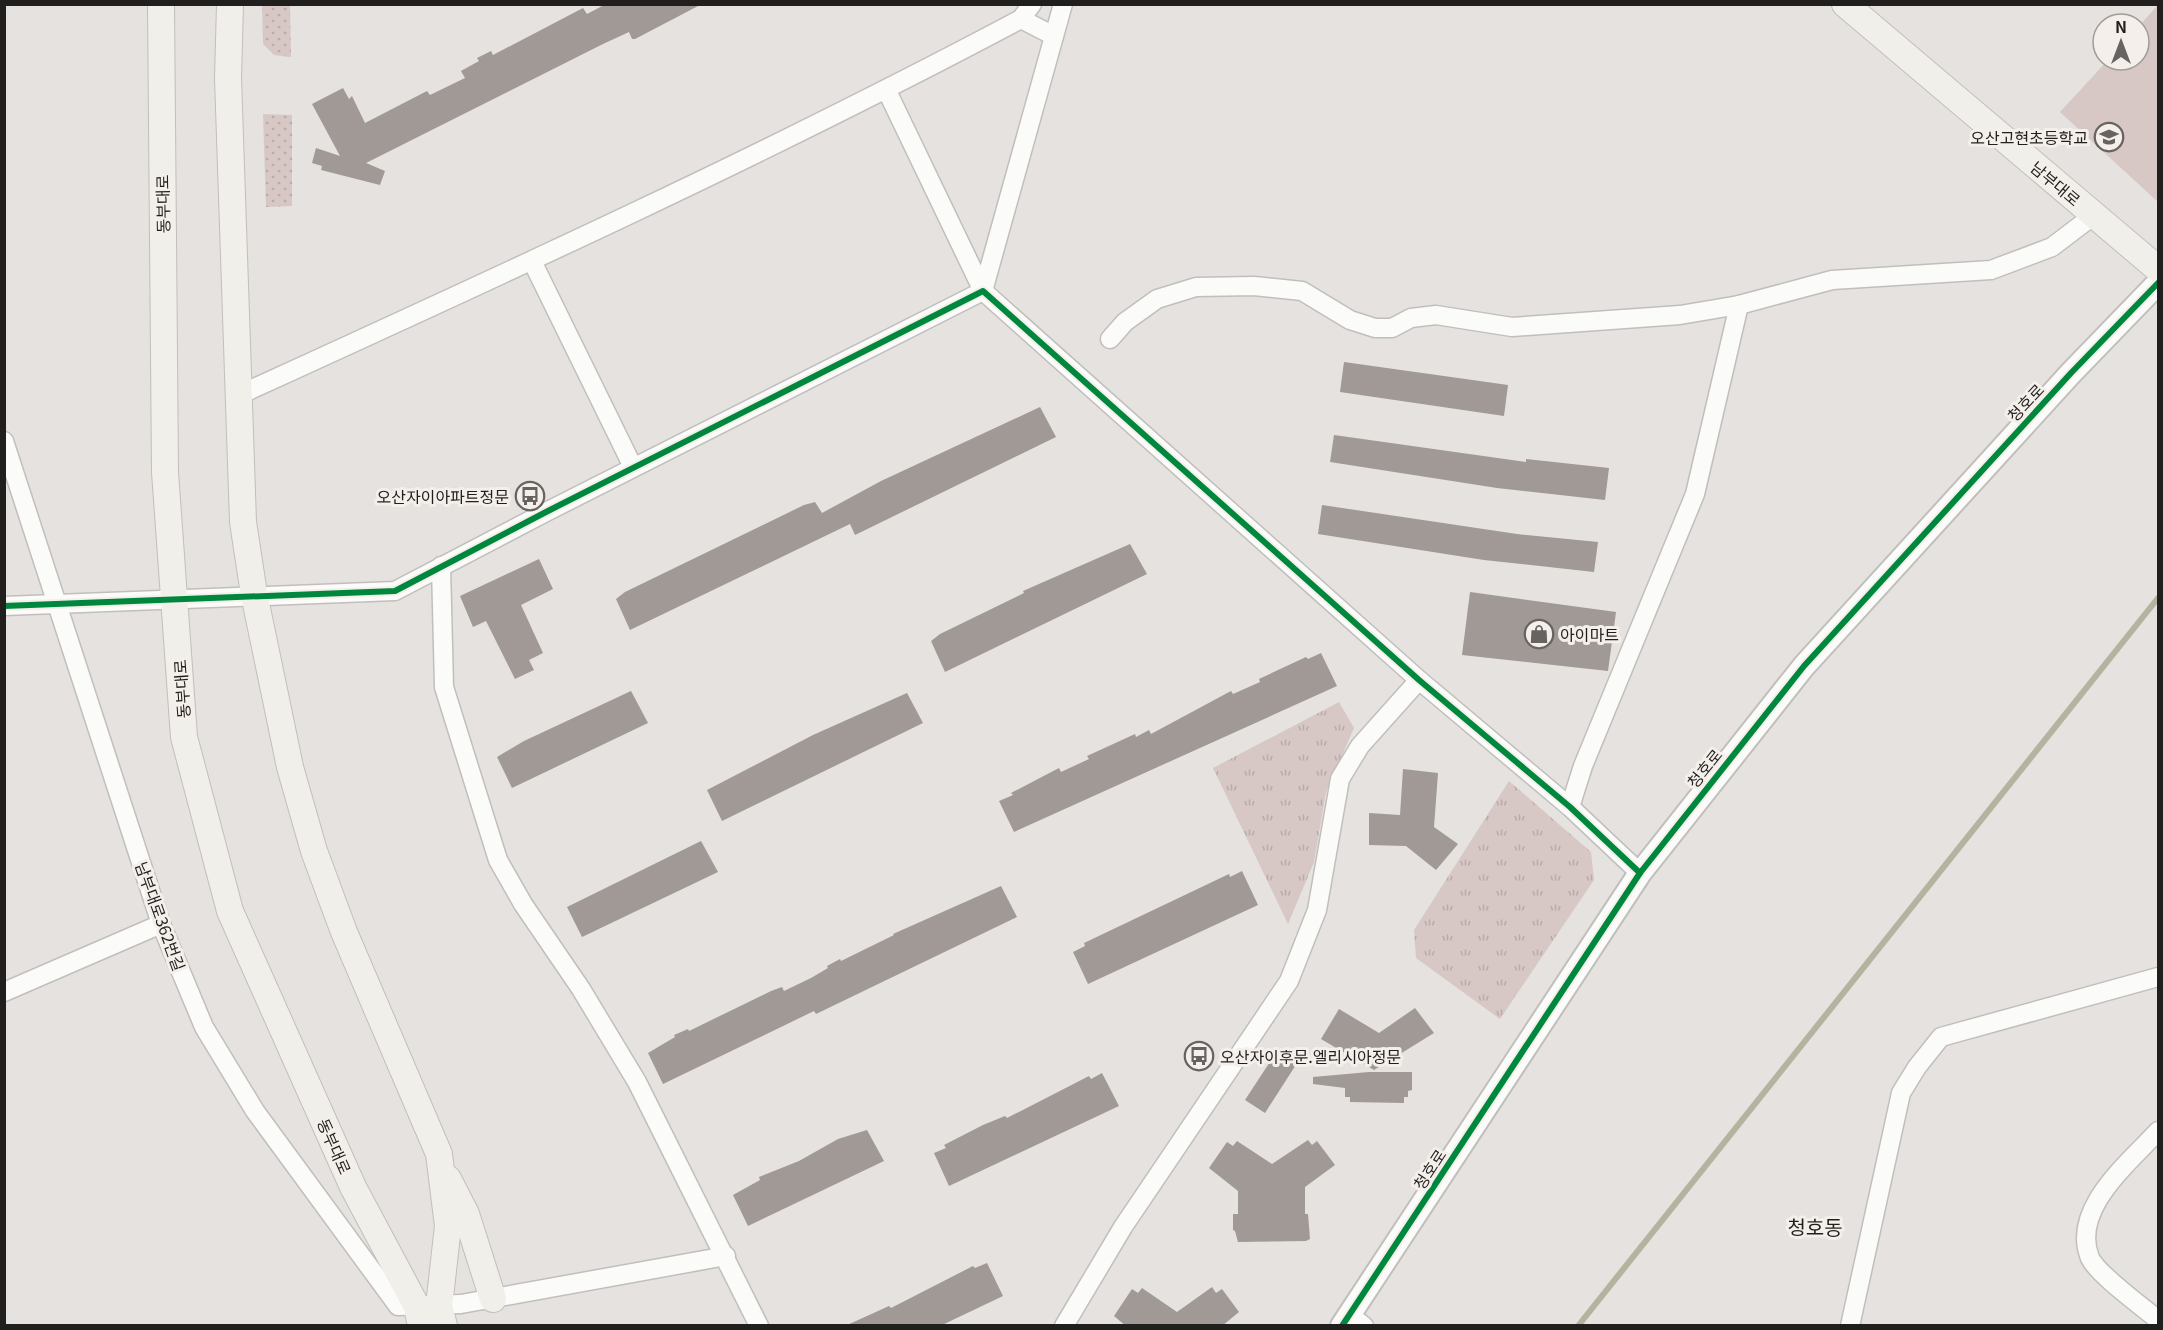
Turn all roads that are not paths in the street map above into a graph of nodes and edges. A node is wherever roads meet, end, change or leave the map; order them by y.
1 (161, 4) edge
2 (230, 4) edge
3 (1063, 4) edge
4 (1845, 4) edge
5 (1026, 12) edge
6 (1054, 36) junction
7 (886, 91) junction
8 (2094, 215) junction
9 (532, 261) junction
10 (2158, 269) edge
11 (2158, 283) edge
12 (983, 291) junction
13 (1739, 305) junction
14 (1110, 339) dead end
15 (238, 395) junction
16 (4, 441) edge
17 (633, 467) junction
18 (441, 566) junction
19 (254, 594) junction
20 (175, 598) junction
21 (58, 605) junction
22 (4, 606) edge
23 (1419, 680) junction
24 (1570, 807) junction
25 (1640, 873) junction
26 (161, 924) junction
27 (2158, 977) edge
28 (4, 992) edge
29 (2158, 1131) edge
30 (440, 1164) junction
31 (726, 1256) junction
32 (493, 1299) junction
33 (430, 1316) edge
34 (2158, 1320) edge
35 (1352, 1322) edge
36 (759, 1326) edge
37 (1064, 1326) edge
38 (1850, 1326) edge

1 - 20 main road, 동부대로
2 - 15 main road
3 - 6 street
4 - 8 main road, 남부대로
5 - 6 street
5 - 7 street
6 - 12 street
7 - 9 street
7 - 12 street
8 - 10 main road, 남부대로
8 - 13 street
9 - 15 street
9 - 17 street
11 - 25 street, 청호로
12 - 17 street
12 - 23 street
13 - 14 street
13 - 24 street
15 - 19 main road
16 - 21 street, 남부대로362번길
17 - 18 street
18 - 19 street
18 - 31 street
19 - 20 street
19 - 30 main road
20 - 21 street
20 - 33 main road, 동부대로
21 - 22 street
21 - 26 street, 남부대로362번길
23 - 24 street
23 - 37 street
24 - 25 street
25 - 35 street, 청호로
26 - 28 street
26 - 33 street, 남부대로362번길
27 - 38 street
29 - 34 street
30 - 32 main road
30 - 33 main road
31 - 32 street
31 - 36 street
32 - 33 street

